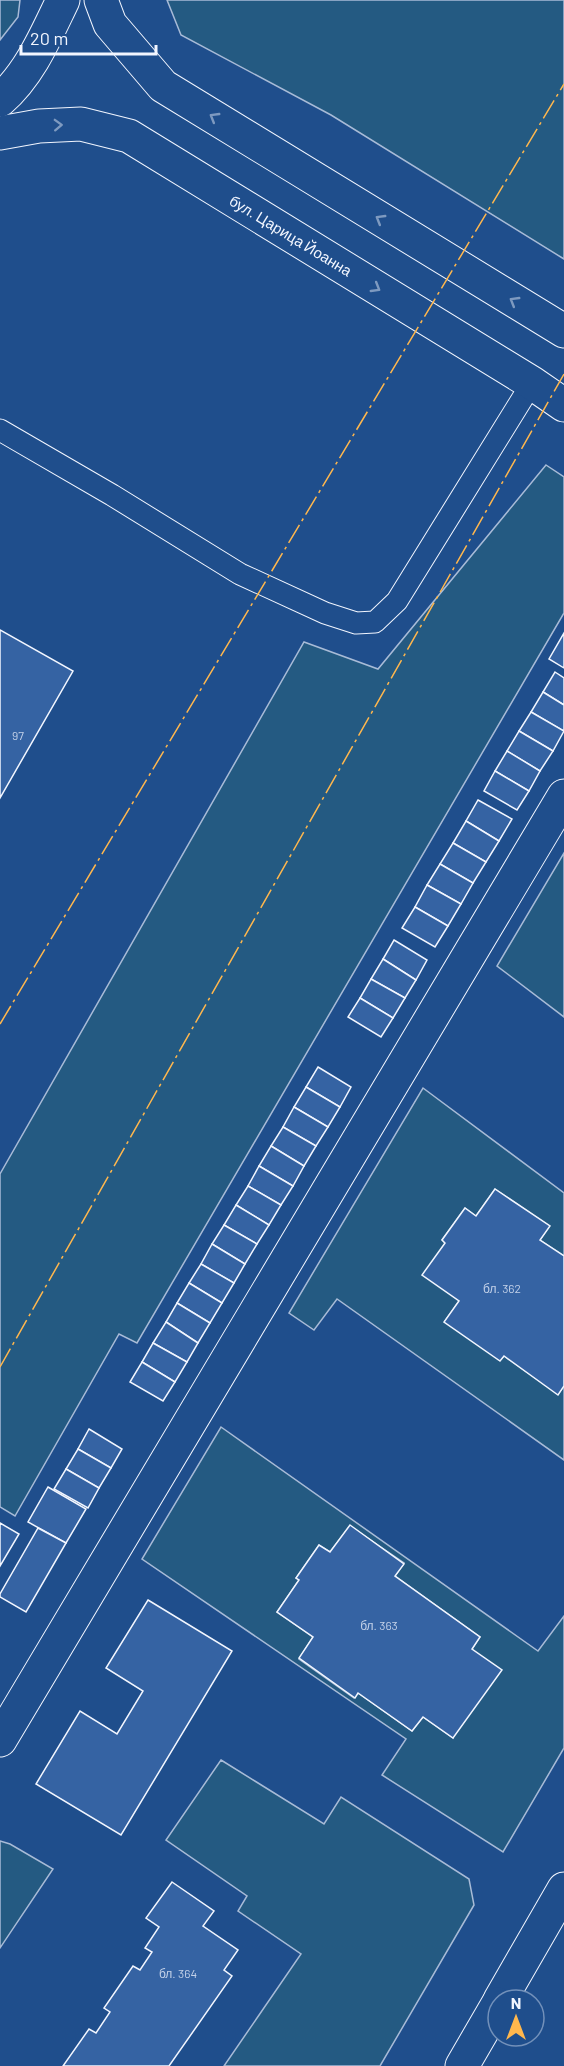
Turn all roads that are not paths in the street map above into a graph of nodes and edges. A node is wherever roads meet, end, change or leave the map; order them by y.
1 (63, 0) edge
2 (101, 0) edge
3 (0, 100) edge
4 (0, 133) edge
5 (564, 331) edge
6 (532, 383) junction
7 (564, 405) edge
8 (0, 430) edge
9 (564, 796) edge
10 (0, 1740) edge
11 (564, 1889) edge
12 (507, 1988) edge
13 (486, 2024) edge
14 (462, 2066) edge

1 - 3 main road
5 -> 2 main road
4 -> 6 main road, бул. Царица Йоанна
6 - 7 main road, бул. Царица Йоанна
6 - 8 lane
9 - 10 main road
11 - 12 main road
13 - 14 main road

